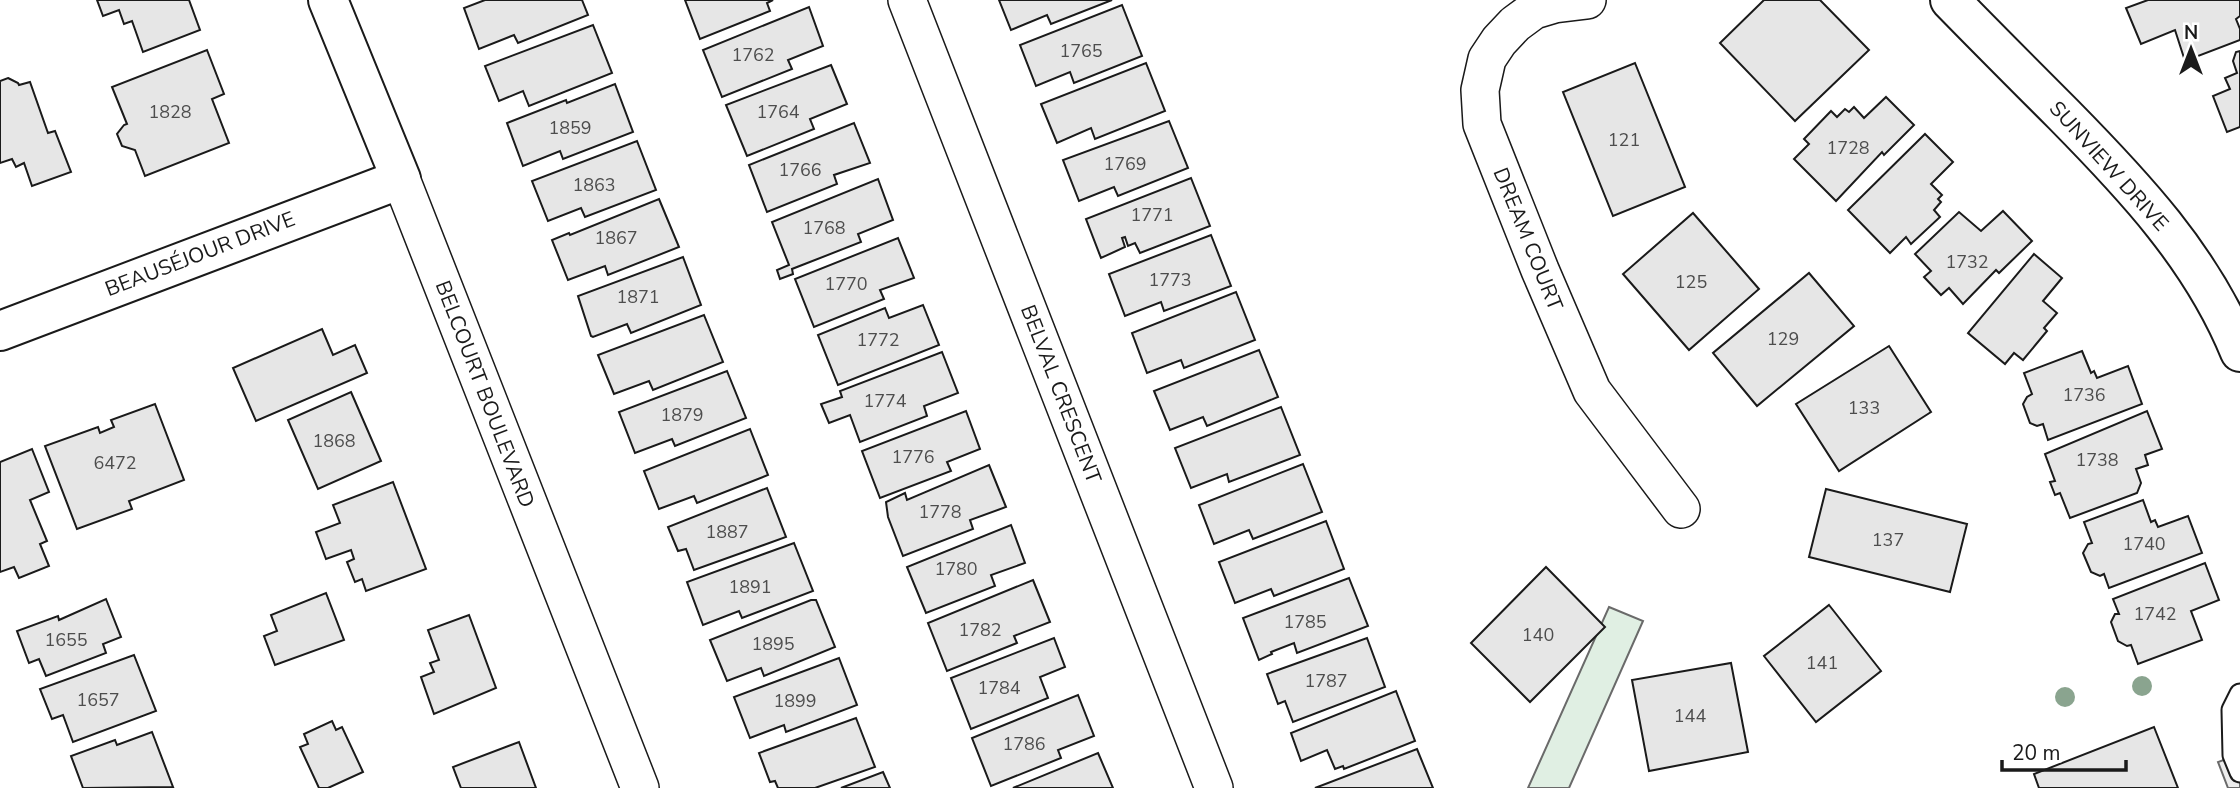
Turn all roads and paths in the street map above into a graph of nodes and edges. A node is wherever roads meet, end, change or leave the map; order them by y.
1 (328, 0) edge
2 (907, 0) edge
3 (1587, 0) edge
4 (1950, 0) edge
5 (401, 179) junction
6 (0, 331) edge
7 (2240, 352) edge
8 (1681, 509) dead end
9 (2240, 694) edge
10 (2240, 772) edge
11 (640, 788) edge
12 (1214, 788) edge

1 - 5 street, BELCOURT BOULEVARD
2 - 12 street, BELVAL CRESCENT
3 - 8 street, DREAM COURT
4 - 7 street, SUNVIEW DRIVE
5 - 6 street, BEAUSÉJOUR DRIVE
5 - 11 street, BELCOURT BOULEVARD
9 - 10 lane

